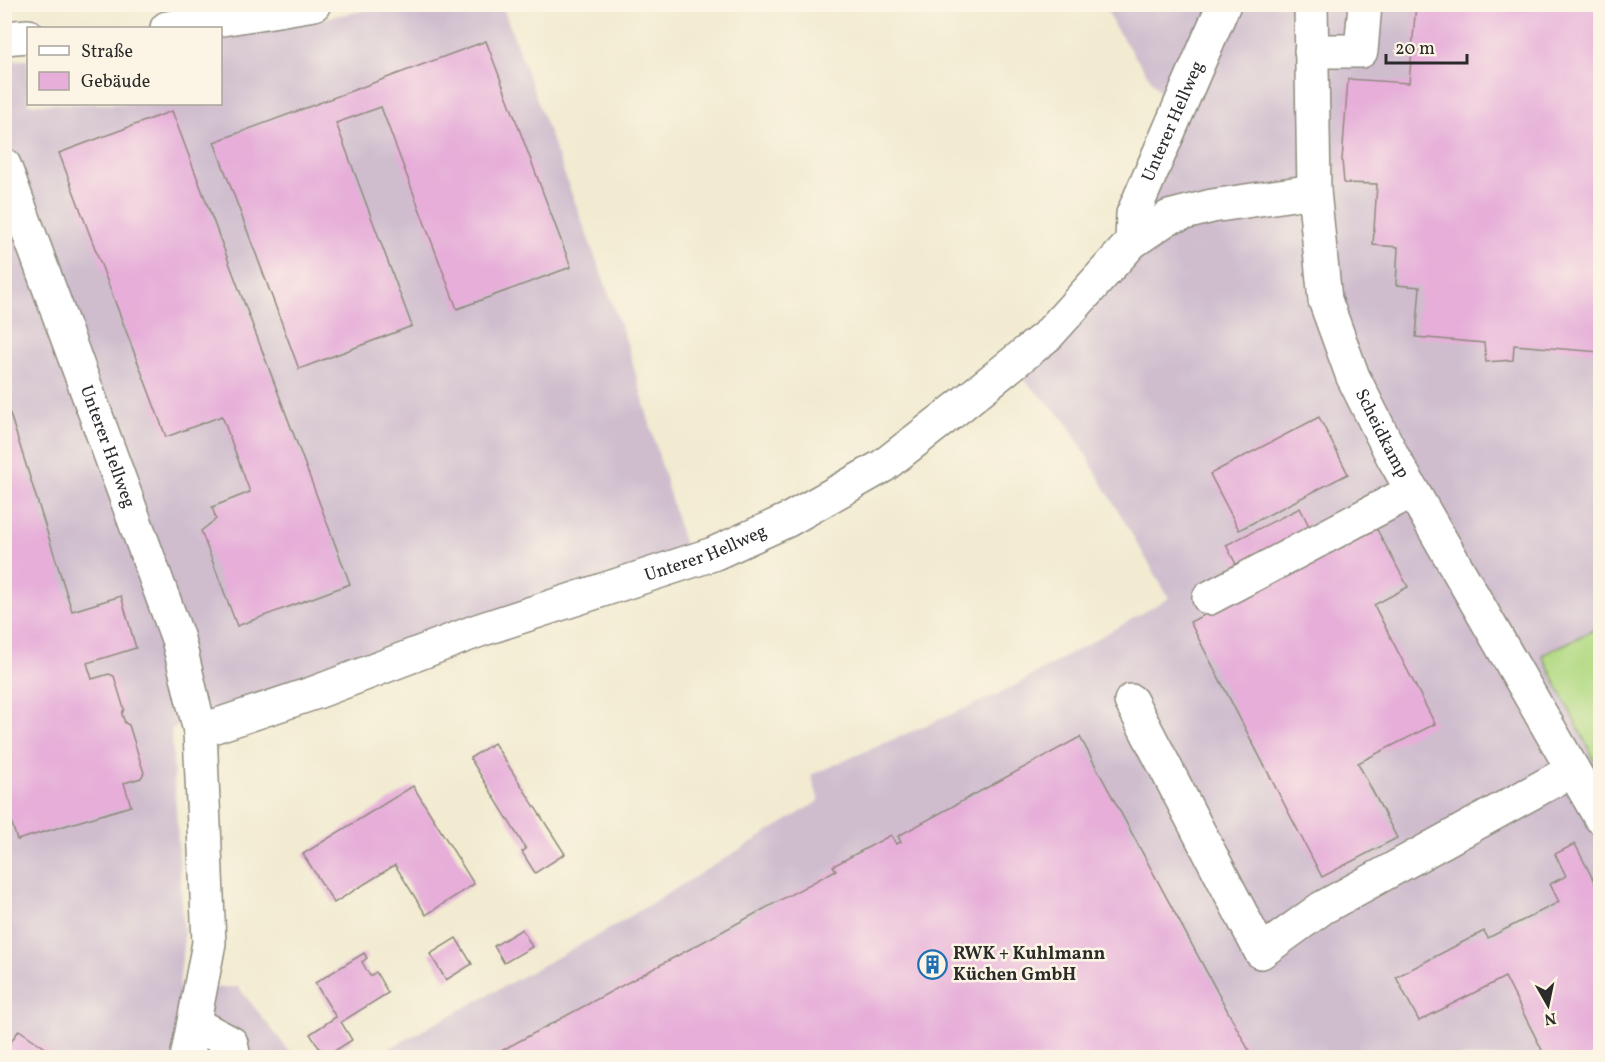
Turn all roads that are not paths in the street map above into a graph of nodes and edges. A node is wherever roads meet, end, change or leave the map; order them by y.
1 (314, 4) edge
2 (1224, 4) edge
3 (1311, 4) edge
4 (1365, 4) edge
5 (173, 27) edge
6 (27, 36) edge
7 (4, 38) edge
8 (1311, 51) junction
9 (4, 165) edge
10 (1314, 191) junction
11 (1132, 242) junction
12 (1412, 491) junction
13 (1209, 598) dead end
14 (1131, 701) dead end
15 (200, 731) junction
16 (1573, 770) junction
17 (1600, 817) edge
18 (195, 1024) junction
19 (187, 1058) edge
20 (234, 1058) edge

1 - 5 street
2 - 11 street, Unterer Hellweg
3 - 8 street, Scheidkamp
4 - 8 street
6 - 7 street
8 - 10 street, Scheidkamp
9 - 15 street, Unterer Hellweg
10 - 11 street, Unterer Hellweg
10 - 12 street, Scheidkamp
11 - 15 street, Unterer Hellweg
12 - 13 street
12 - 16 street, Scheidkamp
14 - 16 street
15 - 18 street, Unterer Hellweg
16 - 17 street, Scheidkamp
18 - 19 street, Unterer Hellweg
18 - 20 street

